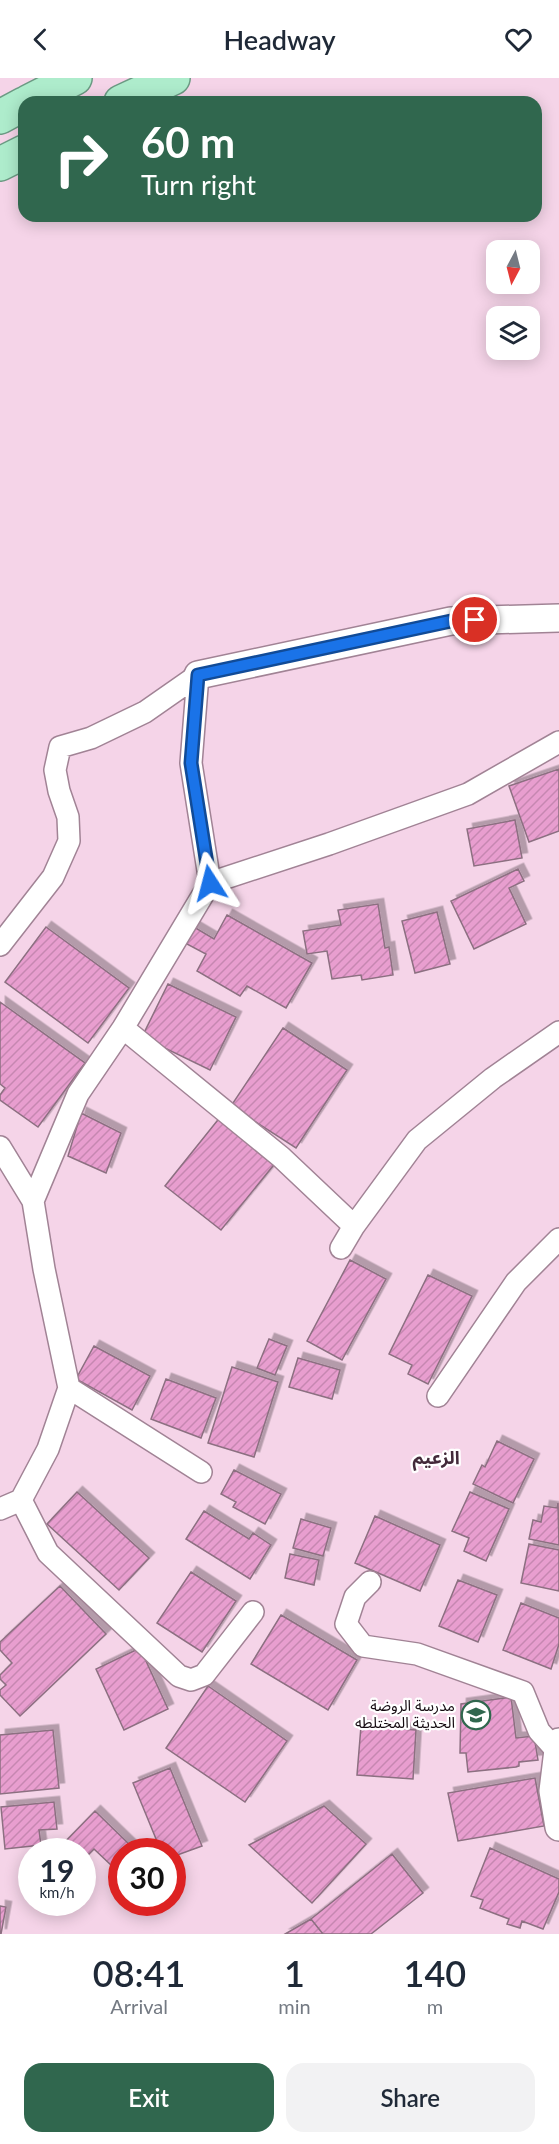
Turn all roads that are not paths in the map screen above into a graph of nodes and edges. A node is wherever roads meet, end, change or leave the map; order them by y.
1 (75, 78) edge
2 (173, 78) edge
3 (40, 96) edge
4 (134, 96) edge
5 (18, 107) edge
6 (0, 117) edge
7 (18, 155) edge
8 (0, 164) edge
9 (559, 618) edge
10 (198, 675) junction
11 (559, 742) edge
12 (210, 883) junction
13 (0, 945) edge
14 (123, 1028) junction
15 (559, 1032) edge
16 (0, 1147) edge
17 (33, 1201) junction
18 (354, 1226) junction
19 (559, 1239) edge
20 (341, 1248) dead end
21 (69, 1388) junction
22 (438, 1396) dead end
23 (201, 1472) dead end
24 (21, 1500) junction
25 (0, 1509) edge
26 (370, 1582) dead end
27 (253, 1612) dead end
28 (558, 1747) edge
29 (559, 1827) edge

1 - 3 highway
2 - 4 highway
5 - 6 highway
7 - 8 highway
9 - 10 street
10 - 12 street
10 - 13 street
11 - 12 street
12 - 14 street
14 - 17 street
14 - 18 street
15 - 18 street
16 - 17 street
17 - 21 street
18 - 20 street
19 - 22 street
21 - 23 street
21 - 24 street
24 - 25 street
24 - 27 street
26 - 28 street
28 - 29 street

